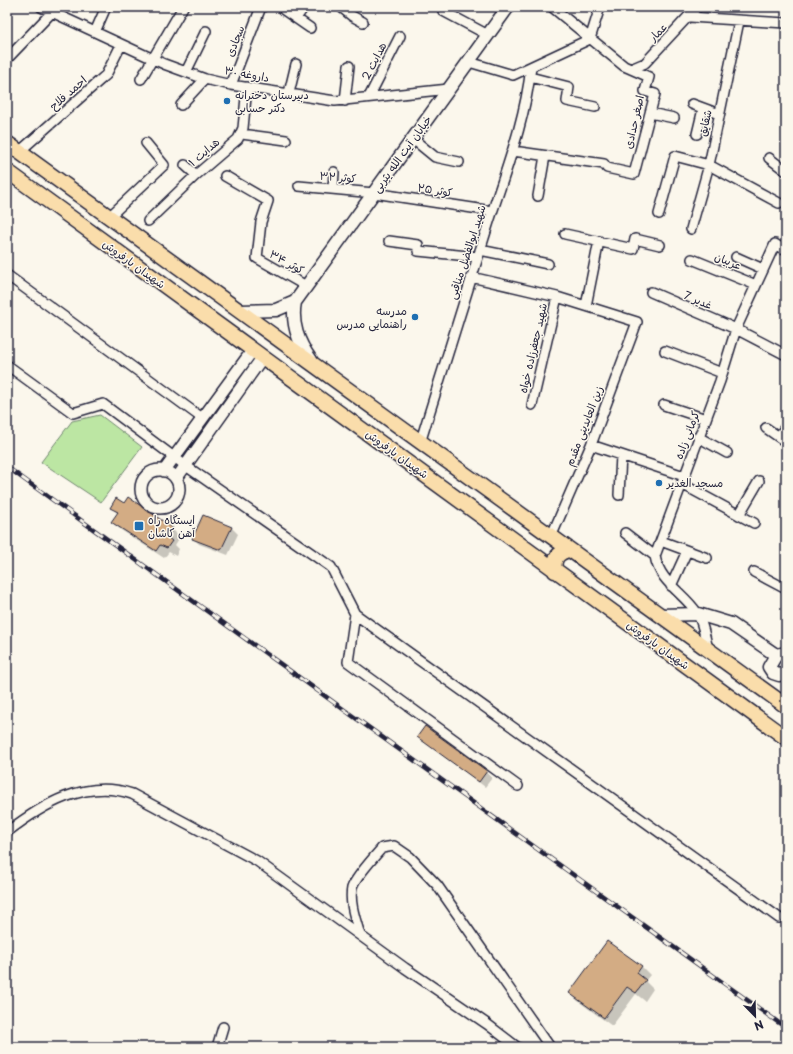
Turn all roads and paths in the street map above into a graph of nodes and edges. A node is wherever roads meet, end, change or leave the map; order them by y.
1 (41, 7) edge
2 (106, 7) edge
3 (183, 7) edge
4 (261, 7) edge
5 (304, 7) edge
6 (341, 7) edge
7 (508, 7) edge
8 (552, 7) edge
9 (600, 7) edge
10 (697, 7) edge
11 (55, 10) edge
12 (284, 10) dead end
13 (443, 11) dead end
14 (690, 17) junction
15 (296, 18) junction
16 (739, 21) junction
17 (364, 22) dead end
18 (786, 23) edge
19 (310, 28) dead end
20 (206, 31) dead end
21 (95, 32) junction
22 (488, 35) junction
23 (400, 36) dead end
24 (590, 39) junction
25 (121, 45) junction
26 (7, 59) edge
27 (152, 59) junction
28 (469, 62) junction
29 (296, 64) dead end
30 (349, 66) dead end
31 (531, 67) junction
32 (631, 69) junction
33 (186, 72) junction
34 (530, 77) junction
35 (141, 79) dead end
36 (205, 79) junction
37 (231, 85) junction
38 (247, 88) junction
39 (449, 89) junction
40 (289, 93) junction
41 (369, 97) junction
42 (345, 101) junction
43 (692, 104) dead end
44 (181, 105) dead end
45 (595, 107) dead end
46 (703, 109) junction
47 (650, 113) junction
48 (719, 114) junction
49 (674, 118) dead end
50 (242, 134) junction
51 (698, 134) dead end
52 (413, 139) junction
53 (286, 140) dead end
54 (7, 143) edge
55 (146, 143) dead end
56 (19, 152) junction
57 (513, 152) junction
58 (546, 156) junction
59 (769, 158) dead end
60 (459, 162) dead end
61 (185, 165) dead end
62 (709, 165) junction
63 (7, 171) edge
64 (786, 171) edge
65 (334, 172) dead end
66 (196, 176) junction
67 (225, 176) dead end
68 (299, 186) dead end
69 (333, 189) junction
70 (374, 193) junction
71 (538, 196) dead end
72 (779, 203) dead end
73 (492, 211) junction
74 (659, 214) dead end
75 (109, 217) junction
76 (148, 221) dead end
77 (692, 229) dead end
78 (565, 234) dead end
79 (389, 241) dead end
80 (599, 241) junction
81 (660, 245) dead end
82 (786, 251) edge
83 (479, 253) junction
84 (736, 256) dead end
85 (692, 259) dead end
86 (548, 264) dead end
87 (763, 269) junction
88 (7, 275) edge
89 (471, 277) junction
90 (756, 285) junction
91 (306, 286) junction
92 (651, 292) dead end
93 (557, 297) junction
94 (295, 302) junction
95 (586, 306) junction
96 (239, 311) junction
97 (736, 329) junction
98 (665, 351) dead end
99 (257, 354) junction
100 (786, 355) edge
101 (7, 365) edge
102 (316, 367) junction
103 (722, 372) junction
104 (532, 405) dead end
105 (664, 405) dead end
106 (202, 418) junction
107 (706, 419) junction
108 (786, 426) edge
109 (214, 427) junction
110 (766, 428) dead end
111 (698, 437) junction
112 (783, 440) edge
113 (420, 442) junction
114 (591, 445) junction
115 (727, 453) dead end
116 (621, 455) junction
117 (174, 457) junction
118 (186, 466) junction
119 (164, 471) junction
120 (176, 479) junction
121 (683, 480) junction
122 (759, 481) dead end
123 (619, 494) dead end
124 (739, 515) junction
125 (524, 517) junction
126 (754, 523) dead end
127 (625, 533) dead end
128 (509, 535) junction
129 (551, 537) junction
130 (661, 541) junction
131 (569, 550) junction
132 (687, 551) junction
133 (655, 556) junction
134 (707, 558) dead end
135 (555, 571) junction
136 (754, 572) dead end
137 (671, 586) junction
138 (786, 589) edge
139 (355, 614) junction
140 (698, 614) junction
141 (660, 615) junction
142 (708, 649) junction
143 (781, 654) edge
144 (786, 673) edge
145 (786, 706) edge
146 (786, 738) edge
147 (518, 786) dead end
148 (7, 832) edge
149 (779, 918) dead end
150 (360, 935) junction
151 (223, 1027) dead end
152 (217, 1047) edge
153 (517, 1047) edge
154 (550, 1047) edge

1 - 11 street, داروغه ۳۰
2 - 21 street
3 - 27 street
4 - 37 street, سجادی
5 - 15 street
6 - 17 street
7 - 22 main road, خیابان آیت الله یثربی
8 - 24 street
9 - 24 street
10 - 14 street, عمار
11 - 21 street, داروغه ۳۰
11 - 26 street
12 - 15 street
13 - 22 street
14 - 16 street
14 - 32 street, عمار
15 - 19 street
16 - 18 street
16 - 48 street, شقایق
20 - 33 street
21 - 25 street, داروغه ۳۰
22 - 28 main road, خیابان آیت الله یثربی
23 - 41 street, هدایت 2
24 - 31 street
24 - 32 street
25 - 27 street, داروغه ۳۰
25 - 56 street, احمد فلاح
27 - 33 street, داروغه ۳۰
27 - 35 street
28 - 31 street
28 - 39 main road, خیابان آیت الله یثربی
29 - 40 street
30 - 42 street
31 - 34 street, شهید ابوالفضل مناقبی
32 - 47 street, اصغر حدادی
33 - 36 street, داروغه ۳۰
34 - 45 street
34 - 57 street, شهید ابوالفضل مناقبی
36 - 37 street, داروغه ۳۰
36 - 44 street
37 - 38 street, داروغه ۳۰
38 - 40 street, داروغه ۳۰
38 - 50 street
39 - 41 street, داروغه ۳۰
39 - 52 main road, خیابان آیت الله یثربی
40 - 42 street, داروغه ۳۰
41 - 42 street, داروغه ۳۰
43 - 46 street
46 - 48 street
46 - 51 street
47 - 49 street
47 - 58 street, اصغر حدادی
48 - 62 street, شقایق
50 - 53 street
50 - 66 street, هدایت ۱
52 - 60 street
52 - 70 main road, خیابان آیت الله یثربی
54 - 56 highway, شهیدان بارفروش
55 - 75 street
56 - 75 highway, شهیدان بارفروش
57 - 58 street
57 - 73 street, شهید ابوالفضل مناقبی
58 - 71 street
59 - 64 street
61 - 66 street
62 - 72 street
62 - 74 street
62 - 77 street, شقایق
63 - 99 highway, شهیدان بارفروش
65 - 69 street
66 - 76 street, هدایت ۱
67 - 91 street, کوثر ۳۴
68 - 69 street, کوثر ۳۲
69 - 70 street, کوثر ۳۲
70 - 73 street, کوثر ۲۵
70 - 91 main road, خیابان آیت الله یثربی
73 - 83 street, شهید ابوالفضل مناقبی
75 - 96 highway, شهیدان بارفروش
78 - 80 street
79 - 83 street
80 - 81 street
80 - 95 street
82 - 87 street, کرمانی زاده
83 - 86 street
83 - 89 street, شهید ابوالفضل مناقبی
84 - 87 street
85 - 90 street, عربیان
87 - 90 street, کرمانی زاده
88 - 106 street
89 - 93 street
89 - 113 street, شهید ابوالفضل مناقبی
90 - 97 street, کرمانی زاده
91 - 94 main road, خیابان آیت الله یثربی
92 - 97 street, غدیر 7
93 - 95 street
93 - 104 street, شهید جعفرزاده خواه
94 - 96 main road
94 - 102 main road
95 - 114 street, زین العابدینی مقدم
96 - 102 highway, شهیدان بارفروش
97 - 100 street, غدیر 7
97 - 103 street, کرمانی زاده
98 - 103 street
99 - 106 street
99 - 109 street
99 - 128 highway, شهیدان بارفروش
101 - 117 street
102 - 113 highway, شهیدان بارفروش
103 - 107 street, کرمانی زاده
105 - 107 street
106 - 109 street
106 - 117 street
107 - 111 street, کرمانی زاده
108 - 112 street
109 - 118 street
110 - 112 street
111 - 115 street
111 - 121 street, کرمانی زاده
113 - 125 highway, شهیدان بارفروش
114 - 116 street
114 - 129 street, زین العابدینی مقدم
116 - 121 street
116 - 123 street
117 - 118 street
117 - 119 street
118 - 120 street
118 - 139 street
119 - 120 street
119 - 120 street
121 - 124 street
121 - 130 street, کرمانی زاده
122 - 124 street
124 - 126 street
125 - 128 highway
125 - 129 highway, شهیدان بارفروش
127 - 133 street
128 - 135 highway, شهیدان بارفروش
129 - 131 highway, شهیدان بارفروش
130 - 132 street
130 - 133 street, کرمانی زاده
131 - 135 highway
131 - 141 highway, شهیدان بارفروش
132 - 134 street
132 - 137 street
133 - 137 street
135 - 146 highway, شهیدان بارفروش
136 - 138 street
137 - 140 street
139 - 147 street
139 - 149 street
140 - 141 main road
140 - 142 street
140 - 143 main road
141 - 142 highway, شهیدان بارفروش
142 - 145 highway, شهیدان بارفروش
143 - 144 main road
148 - 150 street
150 - 153 street
150 - 154 street
151 - 152 street

